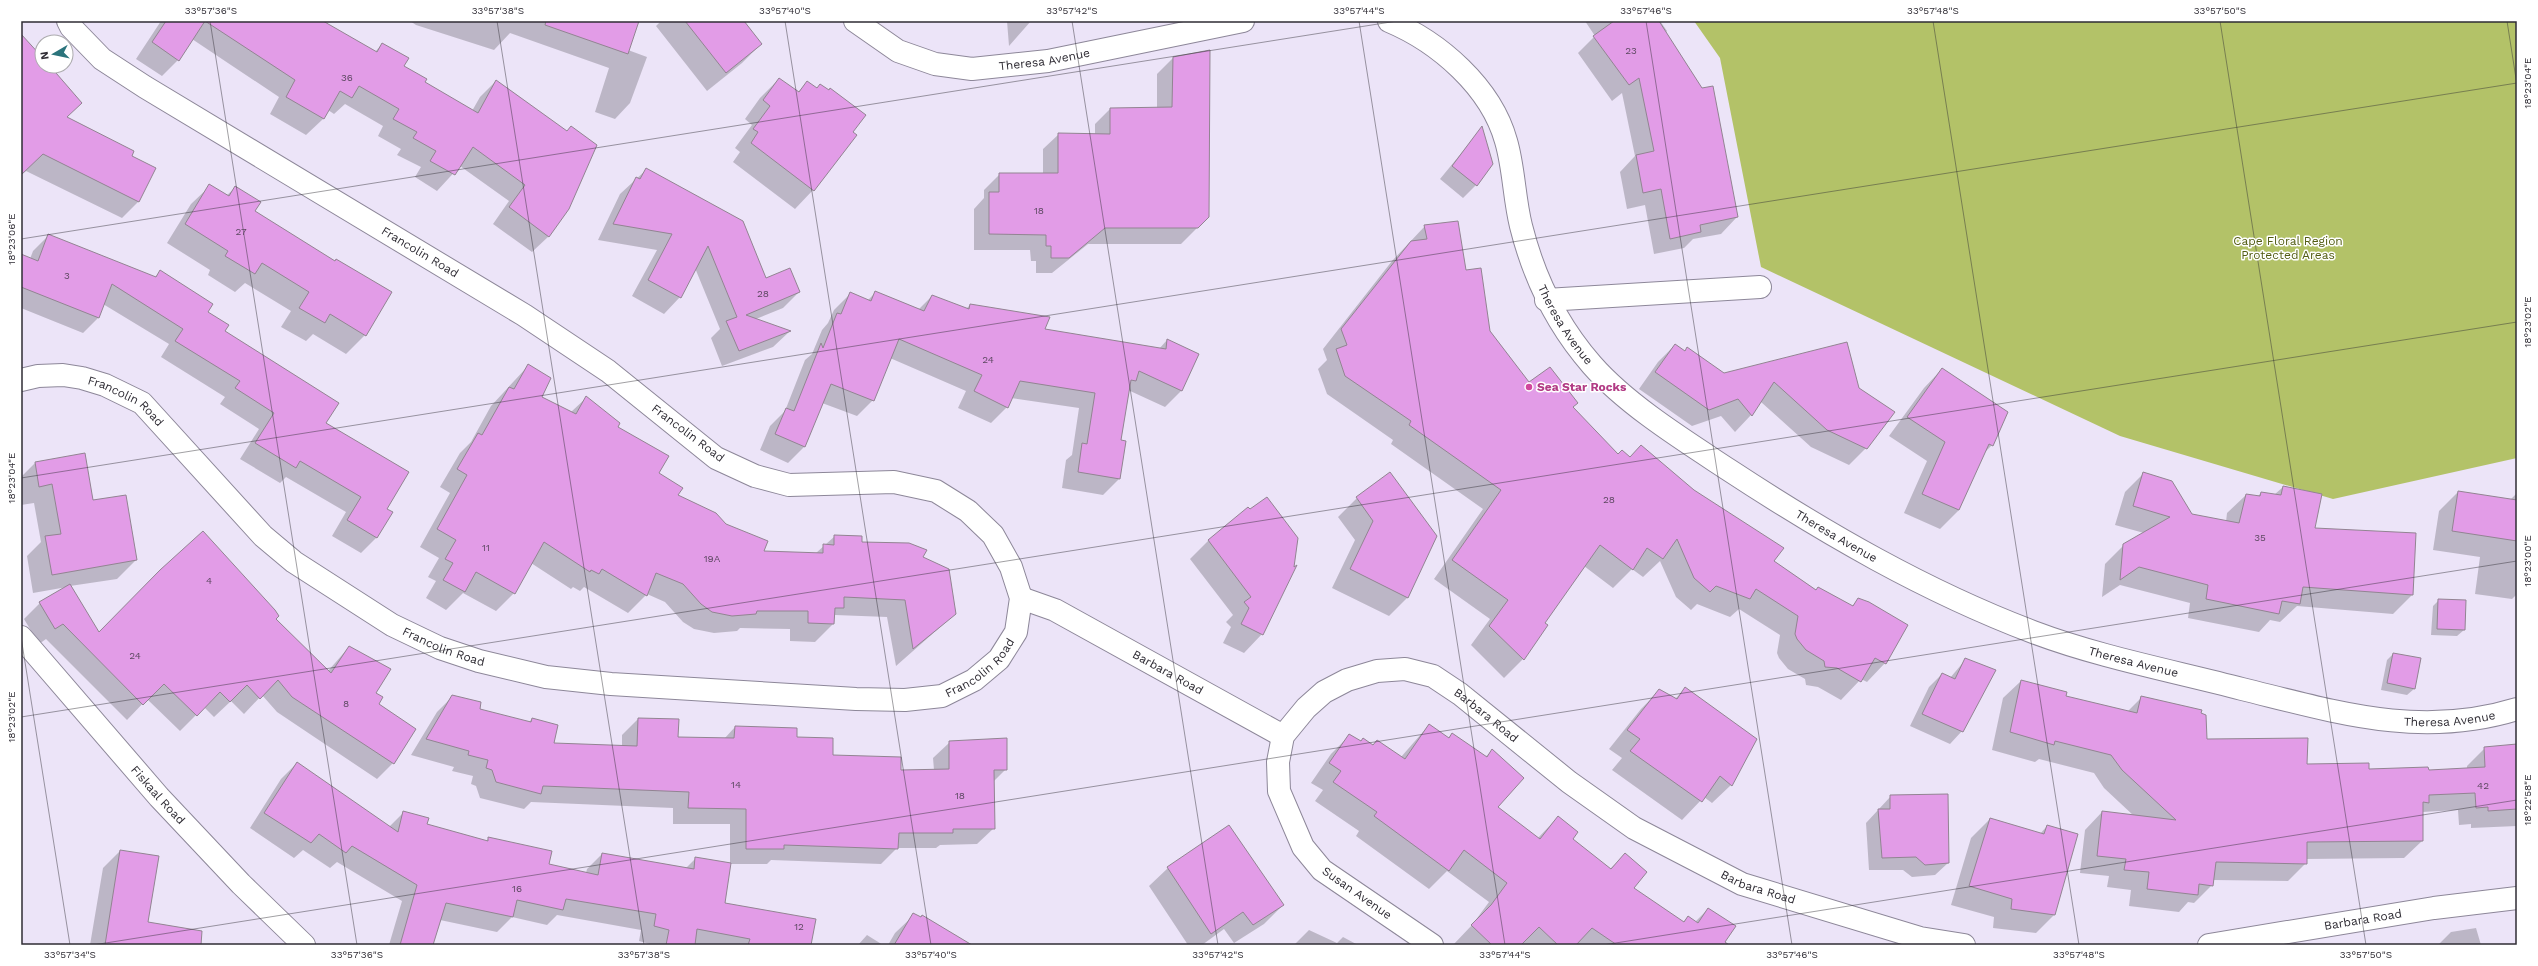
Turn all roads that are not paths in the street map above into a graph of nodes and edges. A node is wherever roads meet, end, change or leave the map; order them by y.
1 (68, 21) edge
2 (855, 21) edge
3 (1243, 21) edge
4 (1389, 21) edge
5 (1760, 287) dead end
6 (1546, 300) junction
7 (21, 380) edge
8 (1021, 598) junction
9 (21, 636) edge
10 (2517, 709) edge
11 (1283, 736) junction
12 (2517, 898) edge
13 (304, 945) edge
14 (1432, 945) edge
15 (1964, 945) edge
16 (2209, 945) edge

1 - 8 street, Francolin Road
2 - 3 street, Theresa Avenue
4 - 6 street, Theresa Avenue
5 - 6 street
6 - 10 street, Theresa Avenue
7 - 8 street, Francolin Road
8 - 11 street, Barbara Road
9 - 13 street, Fiskaal Road
11 - 14 street, Susan Avenue
11 - 15 street, Barbara Road
12 - 16 street, Barbara Road

